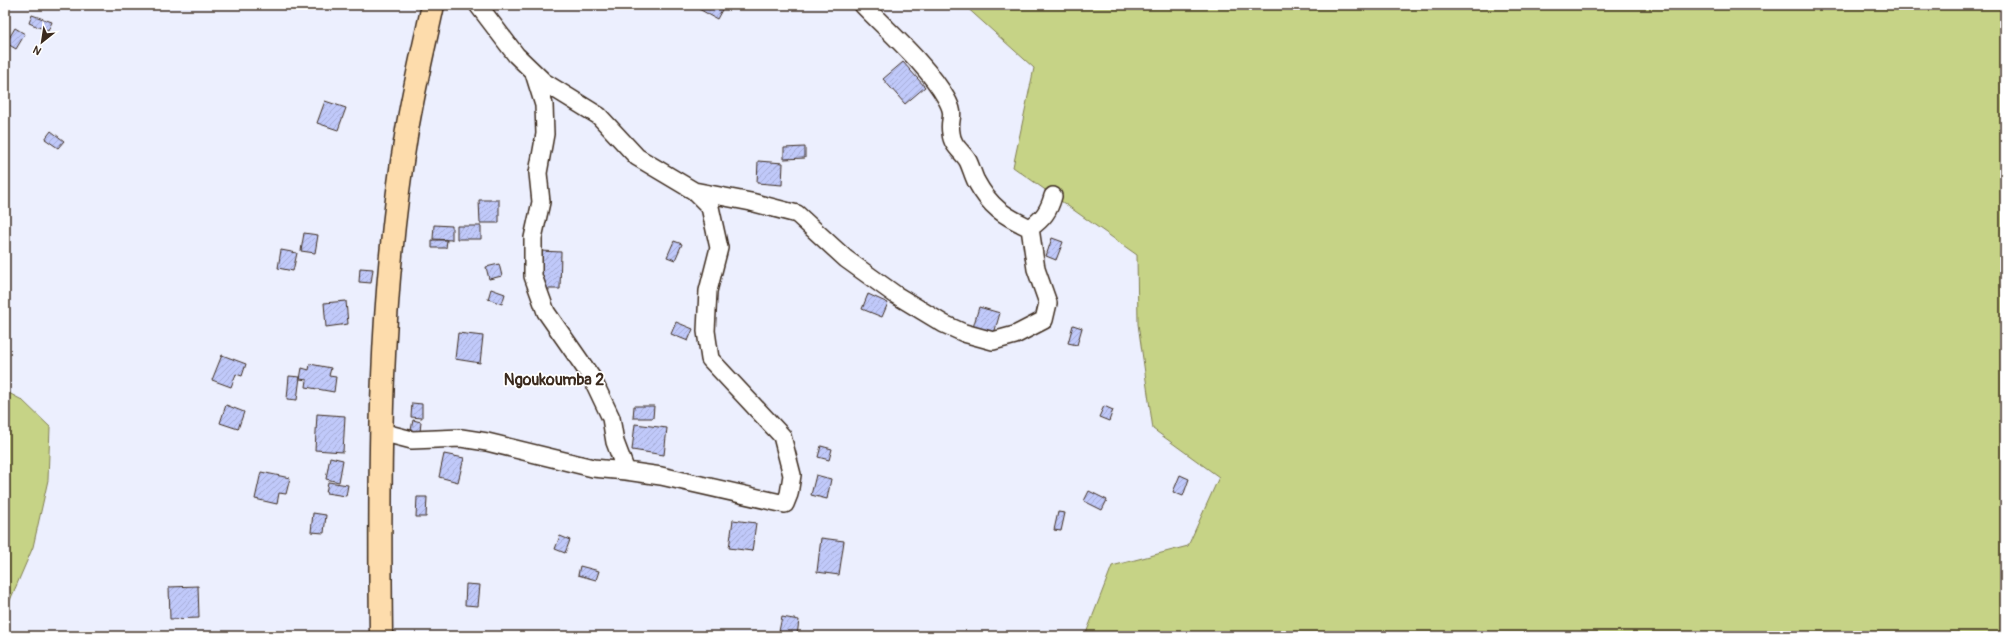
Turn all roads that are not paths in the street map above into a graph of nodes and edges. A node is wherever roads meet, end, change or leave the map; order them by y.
1 (433, 5) edge
2 (478, 5) edge
3 (863, 5) edge
4 (533, 71) junction
5 (694, 191) junction
6 (1052, 196) dead end
7 (1030, 228) junction
8 (381, 432) junction
9 (626, 471) junction
10 (381, 636) edge

1 - 8 main road
2 - 4 street
3 - 7 street
4 - 5 street
4 - 9 street
5 - 7 street
5 - 9 street
6 - 7 street
8 - 9 street
8 - 10 main road

